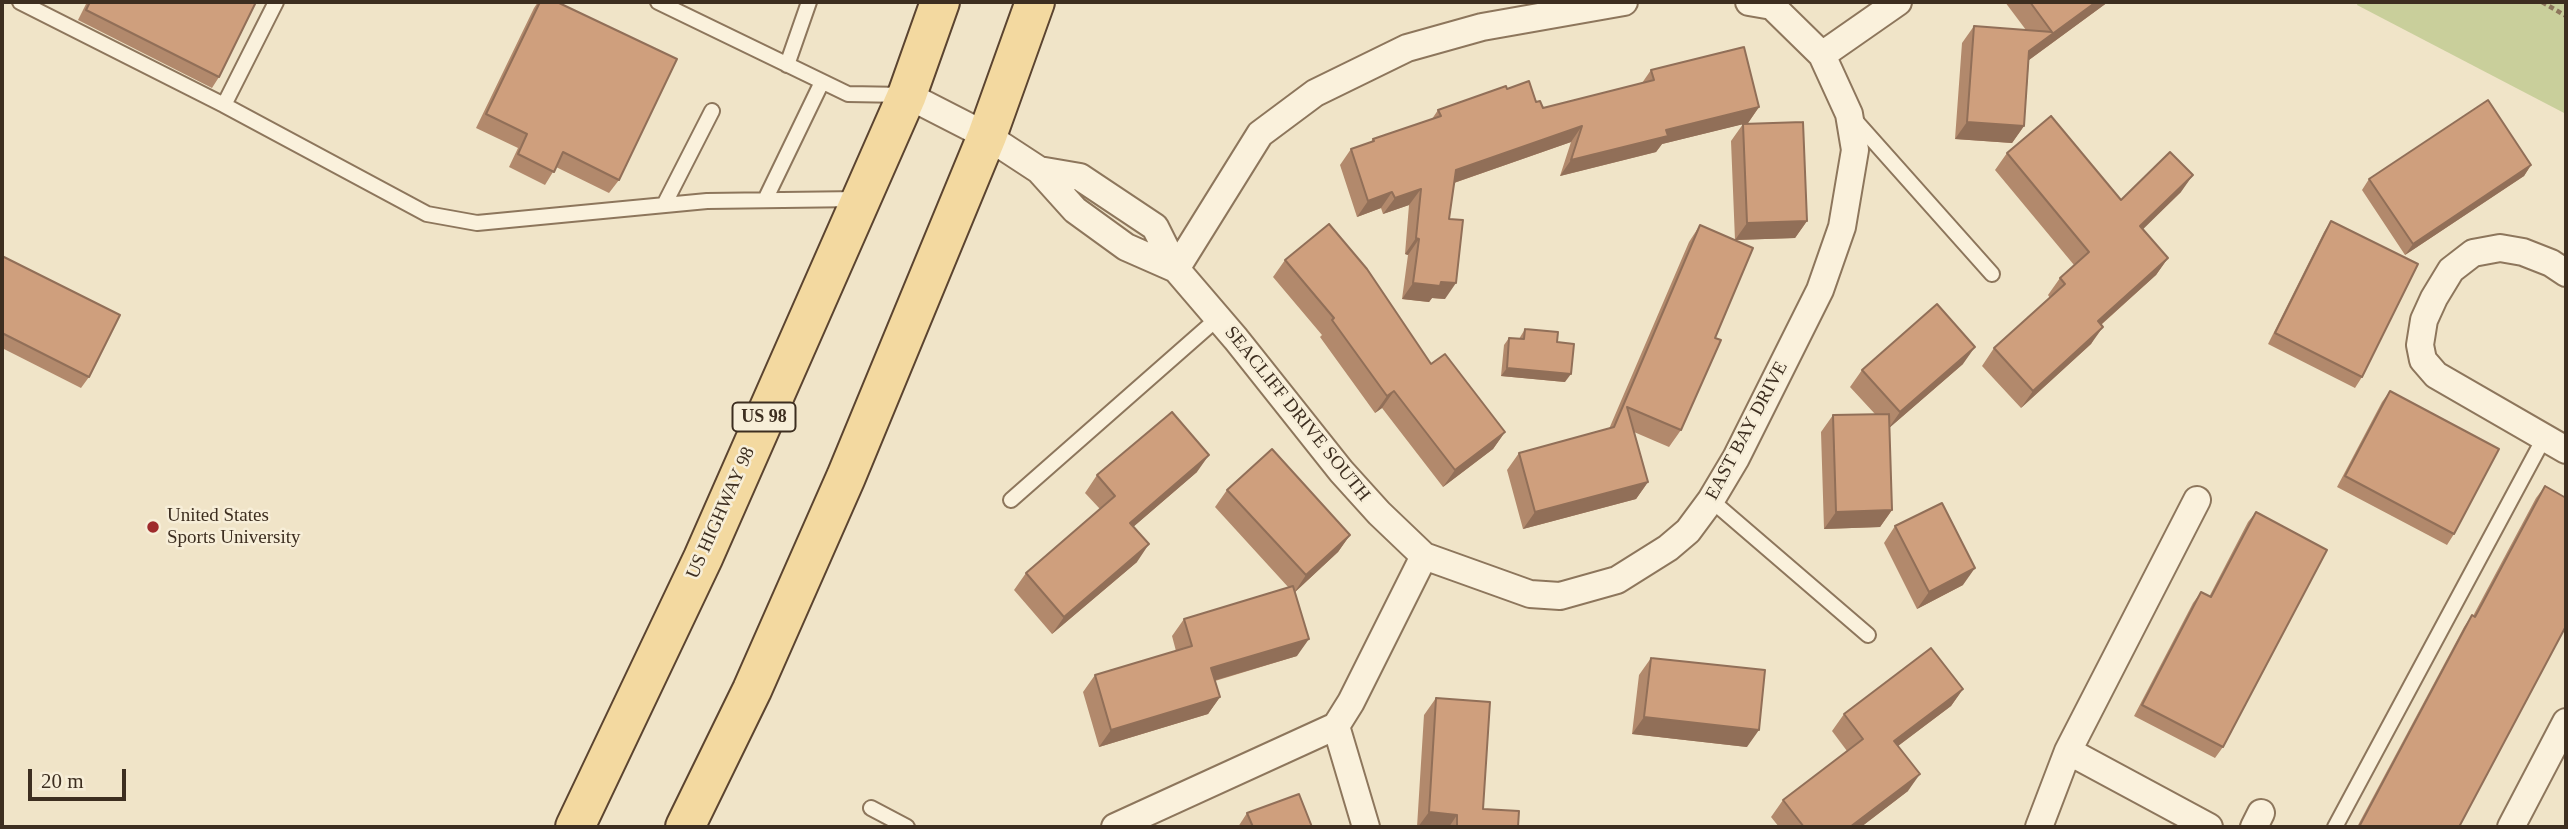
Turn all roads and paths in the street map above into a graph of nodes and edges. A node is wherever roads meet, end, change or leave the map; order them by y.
1 (20, 2) edge
2 (276, 2) edge
3 (658, 2) edge
4 (809, 2) edge
5 (940, 2) edge
6 (1035, 2) edge
7 (1624, 2) edge
8 (1749, 2) edge
9 (1898, 2) edge
10 (2542, 2) edge
11 (2566, 16) edge
12 (1822, 55) junction
13 (788, 65) junction
14 (822, 82) junction
15 (907, 95) junction
16 (224, 105) junction
17 (712, 111) dead end
18 (1849, 114) junction
19 (987, 136) junction
20 (860, 199) junction
21 (765, 200) junction
22 (664, 205) junction
23 (1175, 269) junction
24 (1992, 274) dead end
25 (2566, 274) edge
26 (1218, 318) junction
27 (2555, 444) edge
28 (1011, 500) dead end
29 (1711, 500) junction
30 (2197, 500) dead end
31 (1424, 556) junction
32 (1868, 635) dead end
33 (2566, 722) edge
34 (1336, 726) junction
35 (2068, 751) junction
36 (871, 808) dead end
37 (575, 827) edge
38 (685, 827) edge
39 (907, 827) edge
40 (1115, 827) edge
41 (1366, 827) edge
42 (2039, 827) edge
43 (2209, 827) edge
44 (2334, 827) edge
45 (2511, 827) edge

1 - 16 lane
2 - 16 lane
3 - 13 lane
4 - 13 lane
5 - 15 main road, US HIGHWAY 98 / US 98
6 - 19 main road
7 - 23 street
8 - 12 street, EAST BAY DRIVE
9 - 12 street
10 - 11 path
12 - 18 street, EAST BAY DRIVE
13 - 14 lane
14 - 15 lane
14 - 21 lane
15 - 19 street, SEACLIFF DRIVE SOUTH
15 - 20 main road, US HIGHWAY 98 / US 98
16 - 22 lane
17 - 22 lane
18 - 24 lane
18 - 29 street, EAST BAY DRIVE
19 - 23 street, SEACLIFF DRIVE SOUTH
19 - 38 main road
20 - 21 lane
20 - 37 main road, US HIGHWAY 98 / US 98
21 - 22 lane
23 - 26 street, SEACLIFF DRIVE SOUTH
25 - 27 street
26 - 28 lane
26 - 31 street, SEACLIFF DRIVE SOUTH
27 - 44 lane
29 - 31 street, EAST BAY DRIVE
29 - 32 lane
30 - 35 street
31 - 34 street
33 - 45 street
34 - 40 street
34 - 41 street
35 - 42 street
35 - 43 street
36 - 39 lane

